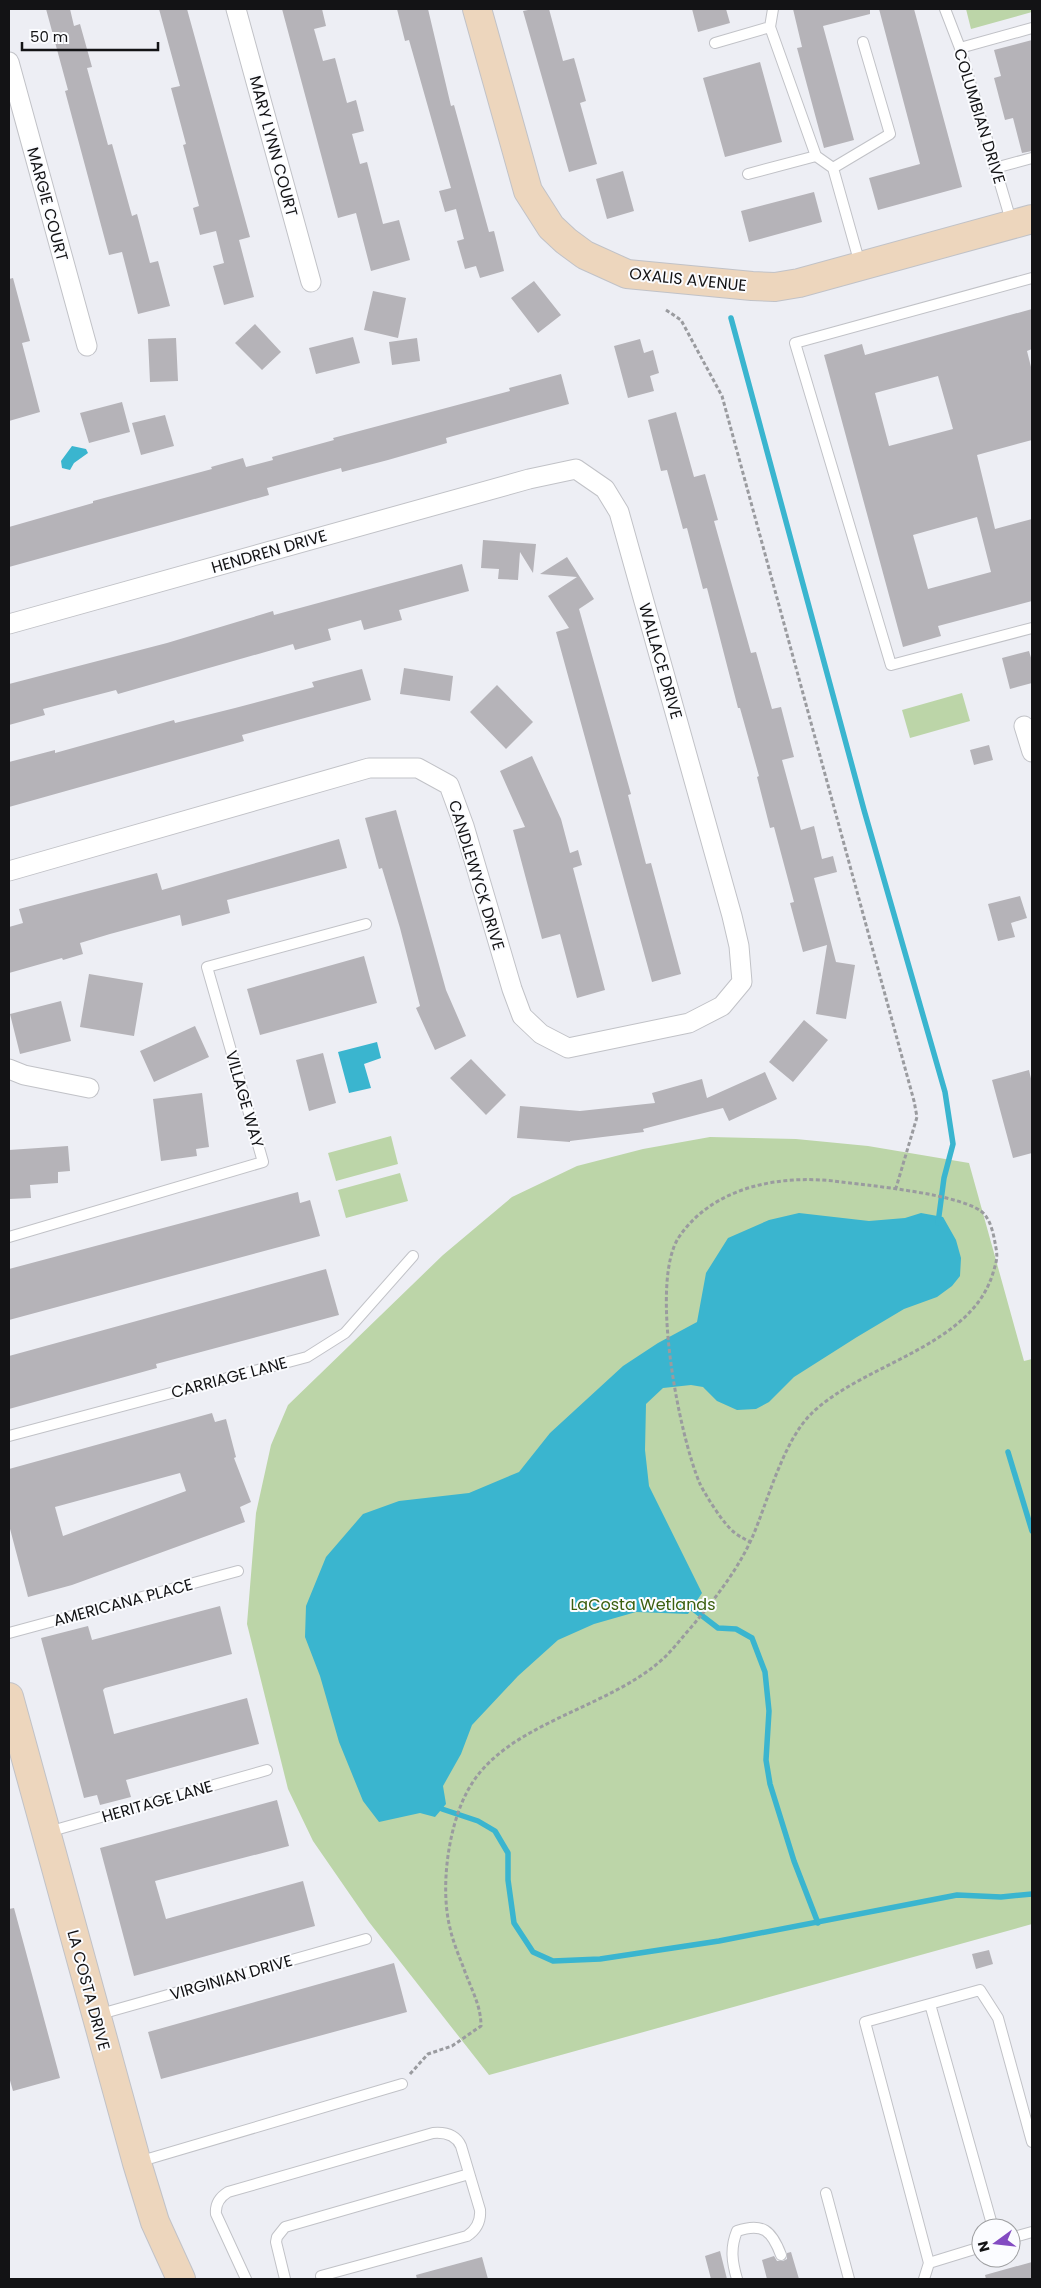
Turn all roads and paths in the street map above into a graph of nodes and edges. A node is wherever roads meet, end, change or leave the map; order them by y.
1 (236, 9) edge
2 (476, 9) edge
3 (773, 9) edge
4 (944, 9) edge
5 (770, 27) junction
6 (1032, 28) edge
7 (863, 42) dead end
8 (716, 43) dead end
9 (960, 48) junction
10 (9, 62) edge
11 (816, 156) junction
12 (1032, 158) edge
13 (833, 168) junction
14 (995, 168) junction
15 (748, 174) dead end
16 (1022, 222) edge
17 (860, 265) junction
18 (1032, 278) edge
19 (311, 282) dead end
20 (666, 310) dead end
21 (87, 346) dead end
22 (528, 479) joint
23 (9, 624) edge
24 (1032, 628) edge
25 (1024, 726) dead end
26 (1032, 752) edge
27 (9, 870) edge
28 (732, 916) joint
29 (366, 924) dead end
30 (9, 1068) edge
31 (88, 1088) dead end
32 (896, 1188) junction
33 (9, 1237) edge
34 (413, 1256) dead end
35 (9, 1436) edge
36 (750, 1542) junction
37 (238, 1571) dead end
38 (9, 1633) edge
39 (9, 1696) edge
40 (267, 1770) dead end
41 (47, 1832) junction
42 (366, 1938) dead end
43 (930, 2004) junction
44 (96, 2015) junction
45 (402, 2084) joint
46 (1032, 2142) edge
47 (137, 2163) junction
48 (469, 2174) junction
49 (826, 2192) dead end
50 (990, 2218) edge
51 (971, 2251) edge
52 (781, 2255) dead end
53 (929, 2263) junction
54 (175, 2277) edge
55 (246, 2279) edge
56 (285, 2279) edge
57 (322, 2279) edge
58 (737, 2279) edge
59 (849, 2279) edge
60 (924, 2279) edge

1 - 19 street, MARY LYNN COURT
2 - 17 street, OXALIS AVENUE
3 - 5 lane
4 - 9 lane, COLUMBIAN DRIVE
5 - 8 lane
5 - 11 lane
6 - 9 lane
7 - 13 lane
9 - 14 lane, COLUMBIAN DRIVE
10 - 21 street, MARGIE COURT
11 - 13 lane
11 - 15 lane
12 - 14 lane
13 - 17 lane
14 - 16 lane, COLUMBIAN DRIVE
16 - 17 street, OXALIS AVENUE
18 - 24 lane
20 - 32 path
22 - 23 street, HENDREN DRIVE
22 - 28 street, WALLACE DRIVE
25 - 26 street
27 - 28 street, CANDLEWYCK DRIVE
29 - 33 lane, VILLAGE WAY
30 - 31 street
32 - 36 path
32 - 36 path
34 - 35 lane, CARRIAGE LANE
36 - 45 path
37 - 38 lane, AMERICANA PLACE
39 - 41 street, LA COSTA DRIVE
40 - 41 lane, HERITAGE LANE
41 - 44 street, LA COSTA DRIVE
42 - 44 lane, VIRGINIAN DRIVE
43 - 46 lane
43 - 50 lane
43 - 53 lane
44 - 47 street, LA COSTA DRIVE
45 - 47 lane
47 - 54 street, LA COSTA DRIVE
48 - 55 lane
48 - 56 lane
48 - 57 lane
49 - 59 lane
51 - 53 lane
52 - 58 lane
53 - 60 lane

